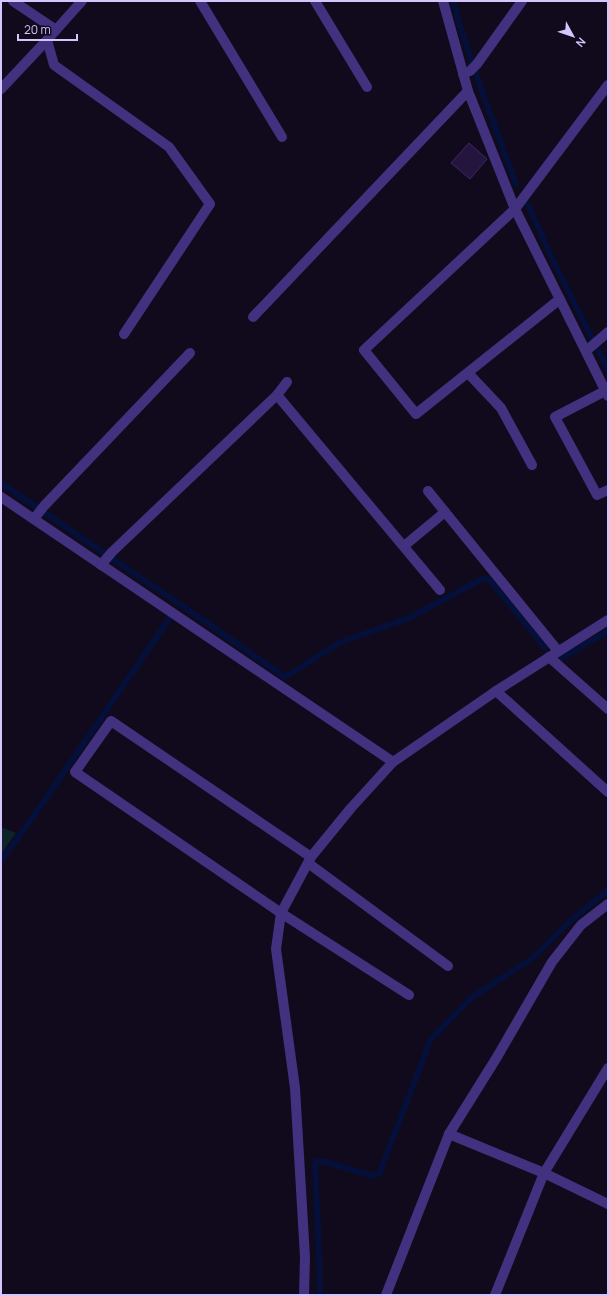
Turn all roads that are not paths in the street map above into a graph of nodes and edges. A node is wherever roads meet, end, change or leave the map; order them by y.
1 (14, 1) edge
2 (82, 1) edge
3 (200, 1) edge
4 (315, 1) edge
5 (443, 1) edge
6 (522, 1) edge
7 (56, 30) junction
8 (47, 40) junction
9 (470, 70) junction
10 (608, 85) edge
11 (367, 87) dead end
12 (1, 90) edge
13 (468, 91) junction
14 (282, 137) dead end
15 (515, 209) junction
16 (560, 299) junction
17 (253, 317) dead end
18 (608, 332) edge
19 (124, 334) dead end
20 (592, 346) junction
21 (190, 353) dead end
22 (468, 373) junction
23 (287, 382) dead end
24 (607, 394) edge
25 (277, 395) junction
26 (532, 465) dead end
27 (608, 490) edge
28 (428, 491) dead end
29 (1, 497) edge
30 (444, 512) junction
31 (38, 513) junction
32 (404, 546) junction
33 (107, 559) junction
34 (440, 590) dead end
35 (608, 620) edge
36 (558, 651) junction
37 (549, 657) junction
38 (496, 691) junction
39 (608, 710) edge
40 (393, 762) junction
41 (608, 792) edge
42 (310, 860) junction
43 (608, 904) edge
44 (281, 913) junction
45 (448, 966) dead end
46 (409, 995) dead end
47 (608, 1068) edge
48 (449, 1134) junction
49 (544, 1173) junction
50 (608, 1204) edge
51 (304, 1295) edge
52 (386, 1295) edge
53 (496, 1295) edge

1 - 7 street
2 - 7 street
3 - 14 street
4 - 11 street
5 - 9 street
6 - 9 street
7 - 8 street
8 - 12 street
8 - 19 street
9 - 13 street
10 - 15 street
13 - 15 street
13 - 17 street
15 - 16 street
15 - 22 street
16 - 20 street
16 - 22 street
18 - 20 street
20 - 24 street
21 - 31 street
22 - 26 street
23 - 25 street
24 - 27 street
25 - 32 street
25 - 33 street
28 - 30 street
29 - 31 street
30 - 32 street
30 - 36 street
31 - 33 street
32 - 34 street
33 - 40 street
35 - 36 street
36 - 37 street
37 - 38 street
37 - 39 street
38 - 40 street
38 - 41 street
40 - 42 street
42 - 44 street
42 - 44 street
42 - 45 street
43 - 48 street
44 - 46 street
44 - 51 street
47 - 49 street
48 - 49 street
48 - 52 street
49 - 50 street
49 - 53 street

